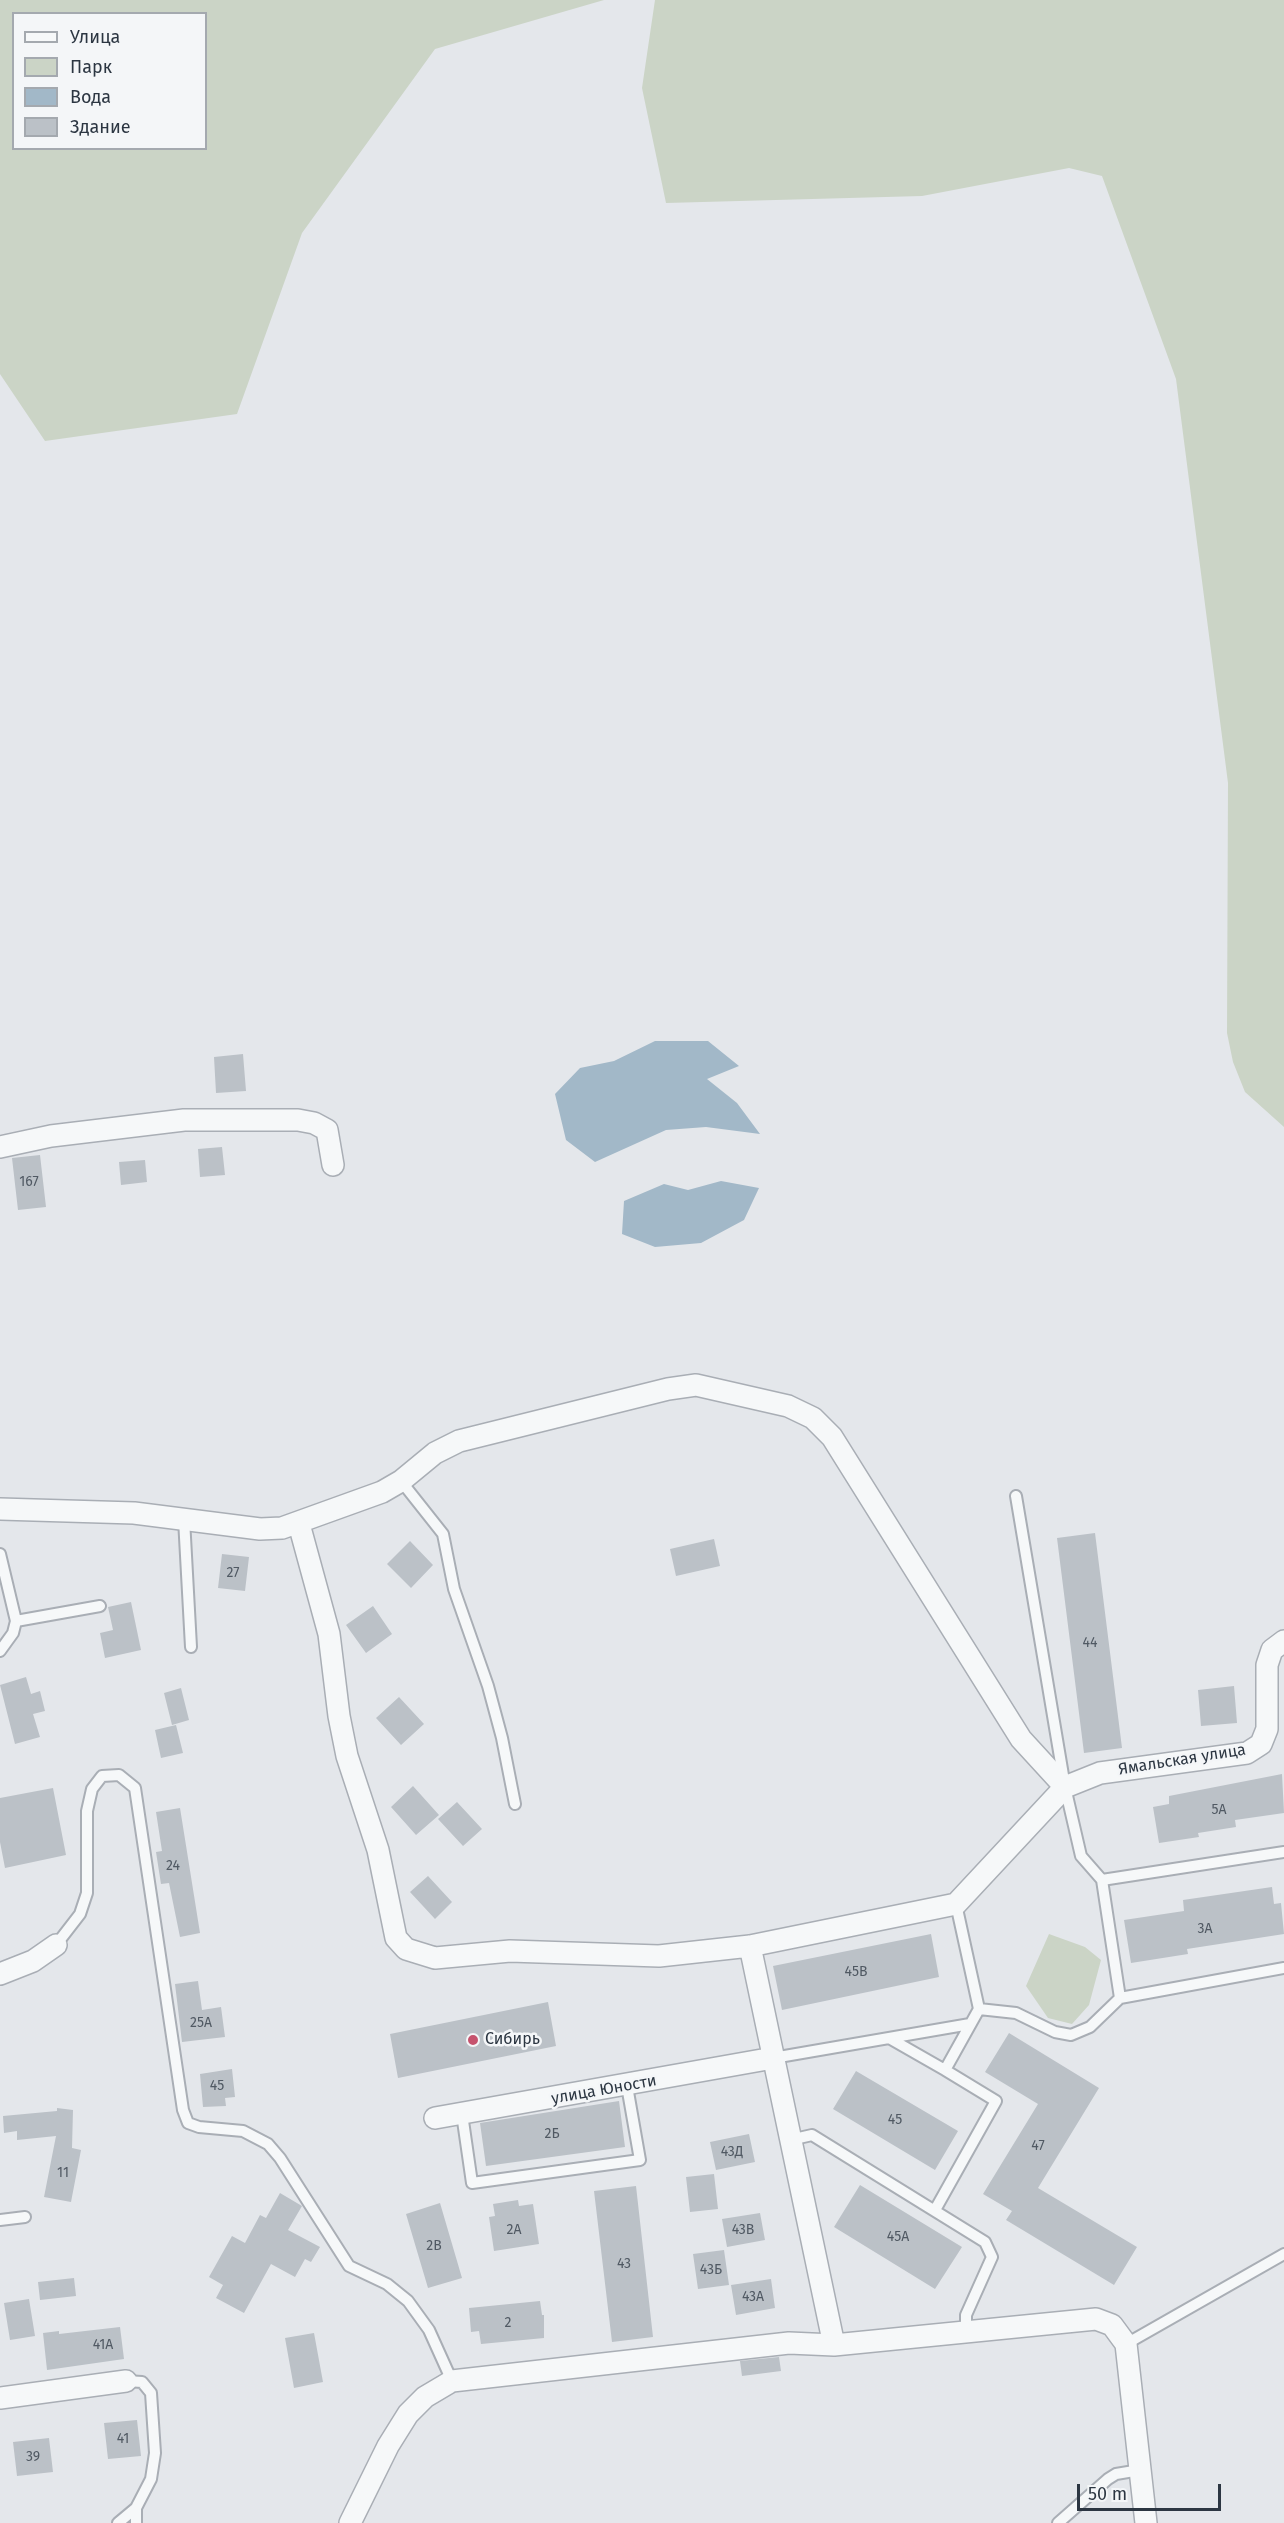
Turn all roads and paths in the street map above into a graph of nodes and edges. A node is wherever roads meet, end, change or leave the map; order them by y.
1 (0, 1147) edge
2 (333, 1165) dead end
3 (401, 1481) junction
4 (1016, 1496) dead end
5 (0, 1509) edge
6 (184, 1519) junction
7 (299, 1524) junction
8 (0, 1554) edge
9 (100, 1606) dead end
10 (16, 1621) junction
11 (1284, 1641) edge
12 (191, 1647) dead end
13 (0, 1651) edge
14 (1065, 1787) junction
15 (514, 1804) dead end
16 (1284, 1852) edge
17 (1102, 1880) junction
18 (956, 1904) junction
19 (56, 1945) joint
20 (750, 1946) junction
21 (1284, 1968) edge
22 (0, 1974) edge
23 (1120, 1998) junction
24 (979, 2009) junction
25 (970, 2024) junction
26 (889, 2038) junction
27 (772, 2058) junction
28 (945, 2070) junction
29 (627, 2086) junction
30 (462, 2114) junction
31 (435, 2118) dead end
32 (790, 2140) junction
33 (935, 2210) junction
34 (25, 2217) dead end
35 (0, 2220) edge
36 (1284, 2254) edge
37 (966, 2334) junction
38 (1126, 2344) junction
39 (834, 2345) junction
40 (126, 2380) joint
41 (452, 2381) junction
42 (0, 2398) edge
43 (1140, 2470) junction
44 (136, 2508) junction
45 (118, 2523) edge
46 (136, 2523) edge
47 (350, 2523) edge
48 (1058, 2523) edge
49 (1146, 2523) edge

1 - 2 street
3 - 7 street
3 - 14 street
3 - 15 lane
4 - 14 lane
5 - 6 street
6 - 7 street
6 - 12 lane
7 - 20 street
8 - 10 lane
9 - 10 lane
10 - 13 lane
11 - 14 street, Ямальская улица
14 - 17 lane
14 - 18 street
16 - 17 lane
17 - 23 lane
18 - 20 street
18 - 24 lane
19 - 22 street
19 - 41 lane
20 - 27 street
21 - 23 lane
23 - 24 lane
24 - 25 lane
25 - 26 lane
25 - 28 lane
26 - 27 lane
26 - 28 lane
27 - 29 street, улица Юности
27 - 32 street
28 - 33 lane
29 - 30 street, улица Юности
29 - 30 lane
30 - 31 street, улица Юности
32 - 33 lane
32 - 39 street
33 - 37 lane
34 - 35 lane
36 - 38 lane
37 - 38 street
37 - 39 street
38 - 43 street
39 - 41 street
40 - 42 street
40 - 44 lane
41 - 47 street
43 - 48 lane
43 - 49 street
44 - 45 lane
44 - 46 lane

